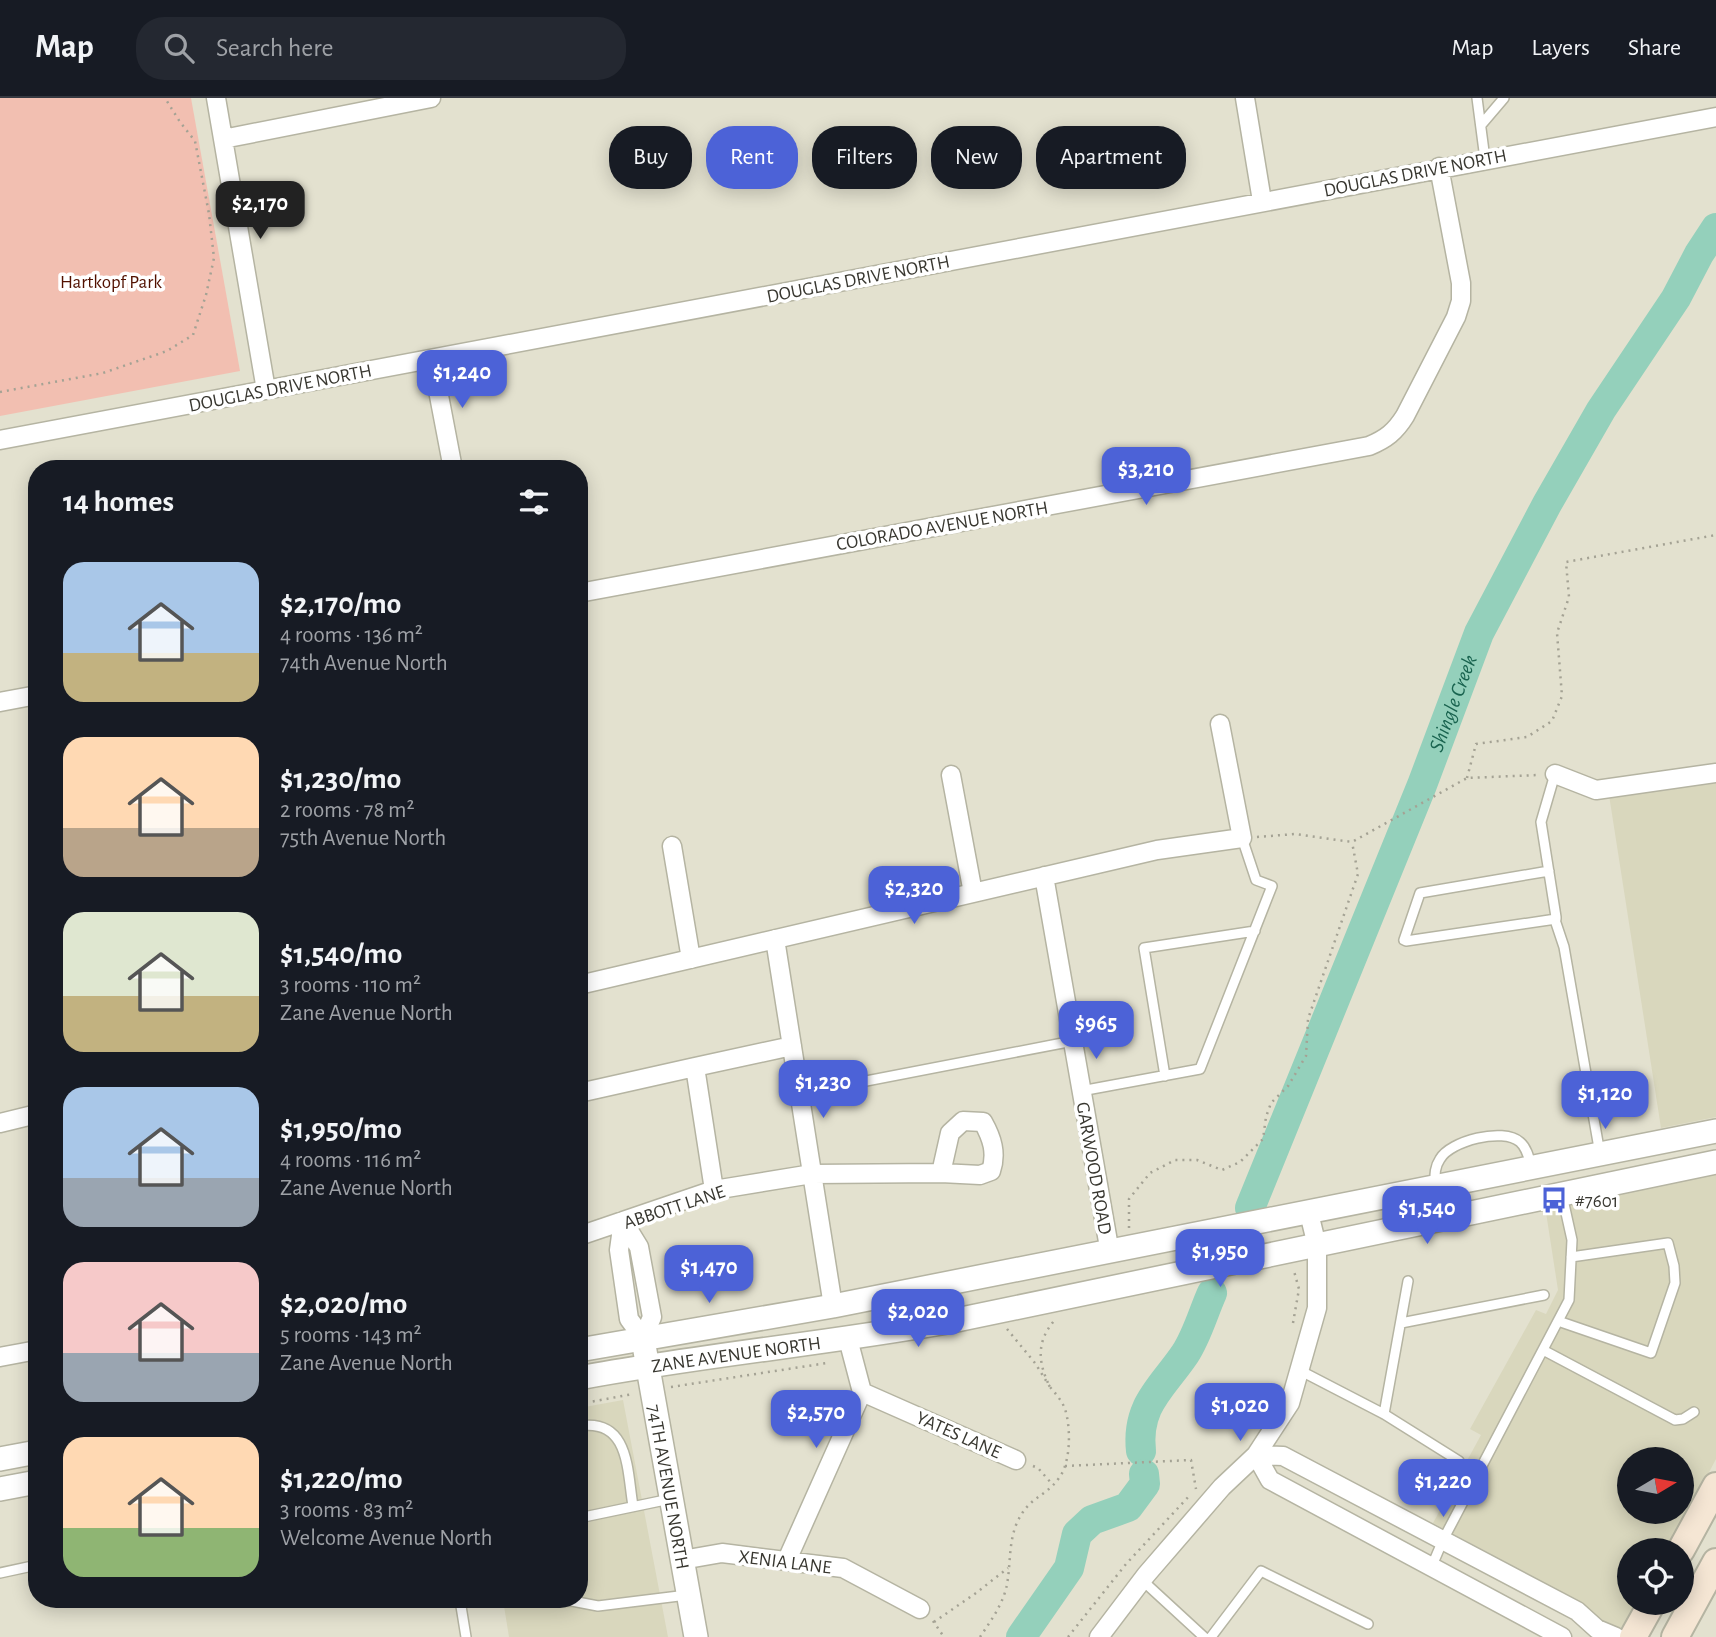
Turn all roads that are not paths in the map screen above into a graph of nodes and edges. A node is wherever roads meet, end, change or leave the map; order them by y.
1 (216, 98) edge
2 (431, 98) edge
3 (1245, 98) edge
4 (1477, 98) edge
5 (1504, 98) edge
6 (1716, 117) edge
7 (1481, 125) junction
8 (223, 139) junction
9 (1486, 159) junction
10 (1439, 167) junction
11 (1262, 201) junction
12 (432, 359) junction
13 (266, 390) junction
14 (0, 440) edge
15 (451, 460) edge
16 (588, 591) edge
17 (28, 697) edge
18 (0, 702) edge
19 (1220, 724) dead end
20 (1716, 773) edge
21 (1555, 774) joint
22 (951, 775) dead end
23 (1242, 838) junction
24 (672, 846) dead end
25 (1549, 872) junction
26 (1044, 876) junction
27 (974, 893) junction
28 (1555, 919) junction
29 (1255, 931) junction
30 (775, 939) junction
31 (691, 958) junction
32 (588, 983) edge
33 (1073, 1041) junction
34 (792, 1046) junction
35 (695, 1067) junction
36 (1165, 1076) junction
37 (588, 1091) edge
38 (1081, 1091) junction
39 (799, 1094) junction
40 (28, 1116) edge
41 (0, 1123) edge
42 (1716, 1131) edge
43 (1600, 1154) junction
44 (1716, 1162) edge
45 (1531, 1168) junction
46 (941, 1173) dead end
47 (812, 1174) junction
48 (1435, 1187) junction
49 (714, 1190) junction
50 (1562, 1195) junction
51 (1309, 1213) junction
52 (624, 1222) junction
53 (588, 1233) edge
54 (1317, 1247) junction
55 (1110, 1253) junction
56 (1572, 1257) junction
57 (1408, 1281) dead end
58 (1544, 1294) dead end
59 (833, 1307) junction
60 (1558, 1321) junction
61 (1401, 1323) junction
62 (643, 1338) junction
63 (588, 1348) edge
64 (851, 1348) junction
65 (1543, 1350) junction
66 (28, 1352) edge
67 (0, 1357) edge
68 (648, 1365) junction
69 (1299, 1370) junction
70 (588, 1376) edge
71 (862, 1392) junction
72 (1694, 1412) dead end
73 (1384, 1414) junction
74 (588, 1426) edge
75 (28, 1454) edge
76 (1256, 1455) junction
77 (0, 1459) edge
78 (1016, 1460) road end
79 (1459, 1461) dead end
80 (28, 1484) edge
81 (1716, 1486) edge
82 (0, 1489) edge
83 (672, 1498) junction
84 (633, 1506) junction
85 (588, 1516) edge
86 (1688, 1538) edge
87 (1443, 1541) junction
88 (682, 1560) junction
89 (788, 1560) junction
90 (1716, 1562) edge
91 (28, 1567) edge
92 (1432, 1568) junction
93 (0, 1573) edge
94 (1142, 1580) junction
95 (688, 1595) junction
96 (588, 1604) edge
97 (461, 1608) edge
98 (920, 1609) dead end
99 (1645, 1615) edge
100 (1368, 1624) dead end
101 (466, 1637) edge
102 (696, 1637) edge
103 (1099, 1637) edge
104 (1204, 1637) edge
105 (1211, 1637) edge
106 (1562, 1637) edge
107 (1616, 1637) edge
108 (1633, 1637) edge
109 (1675, 1637) edge

1 - 8 street
2 - 8 street
3 - 11 street
4 - 7 lane
5 - 7 lane
6 - 9 street, DOUGLAS DRIVE NORTH
7 - 9 lane
8 - 13 street
9 - 10 street, DOUGLAS DRIVE NORTH
10 - 11 street, DOUGLAS DRIVE NORTH
10 - 16 street, COLORADO AVENUE NORTH
11 - 12 street, DOUGLAS DRIVE NORTH
12 - 13 street, DOUGLAS DRIVE NORTH
12 - 15 street
13 - 14 street, DOUGLAS DRIVE NORTH
17 - 18 street
19 - 23 street
20 - 21 street
21 - 25 lane
22 - 27 street
23 - 26 street
23 - 29 lane
24 - 31 street
25 - 28 lane
25 - 28 lane
26 - 27 street
26 - 33 street, GARWOOD ROAD
27 - 30 street
28 - 43 lane
29 - 36 lane
29 - 36 lane
30 - 31 street
30 - 34 street
31 - 32 street
33 - 38 street, GARWOOD ROAD
33 - 39 lane
34 - 35 street
34 - 39 street
35 - 37 street
35 - 49 street
36 - 38 lane
38 - 55 street, GARWOOD ROAD
39 - 47 street
40 - 41 street
42 - 43 street, ZANE AVENUE NORTH
43 - 45 street, ZANE AVENUE NORTH
44 - 50 street, ZANE AVENUE NORTH
45 - 48 street, ZANE AVENUE NORTH
45 - 48 lane
46 - 47 street, ABBOTT LANE
47 - 49 street, ABBOTT LANE
47 - 59 street
48 - 51 street, ZANE AVENUE NORTH
49 - 52 street, ABBOTT LANE
50 - 54 street, ZANE AVENUE NORTH
50 - 56 lane
51 - 54 street
51 - 55 street, ZANE AVENUE NORTH
52 - 53 street, ABBOTT LANE
52 - 62 street
54 - 64 street, ZANE AVENUE NORTH
54 - 69 street
55 - 59 street, ZANE AVENUE NORTH
56 - 60 lane
56 - 60 lane
57 - 61 lane
58 - 61 lane
59 - 62 street, ZANE AVENUE NORTH
60 - 65 lane
61 - 73 lane
62 - 63 street, ZANE AVENUE NORTH
62 - 68 street, 74TH AVENUE NORTH
64 - 68 street, ZANE AVENUE NORTH
64 - 71 street
65 - 72 lane
65 - 87 lane
66 - 67 street
68 - 70 street, ZANE AVENUE NORTH
68 - 83 street, 74TH AVENUE NORTH
69 - 73 lane
69 - 76 street
71 - 78 street, YATES LANE
71 - 89 street
73 - 79 lane
74 - 84 lane
75 - 77 street
76 - 87 street
76 - 92 street
76 - 94 street
80 - 82 street
81 - 86 main road
83 - 84 lane
83 - 88 street, 74TH AVENUE NORTH
84 - 85 lane
87 - 92 lane
87 - 107 street
88 - 89 street, XENIA LANE
88 - 95 street, 74TH AVENUE NORTH
89 - 98 street, XENIA LANE
90 - 109 main road
91 - 93 lane
92 - 106 street
94 - 103 street
94 - 104 lane
95 - 96 lane
95 - 102 street, 74TH AVENUE NORTH
97 - 101 lane
99 - 108 main road
100 - 105 lane

